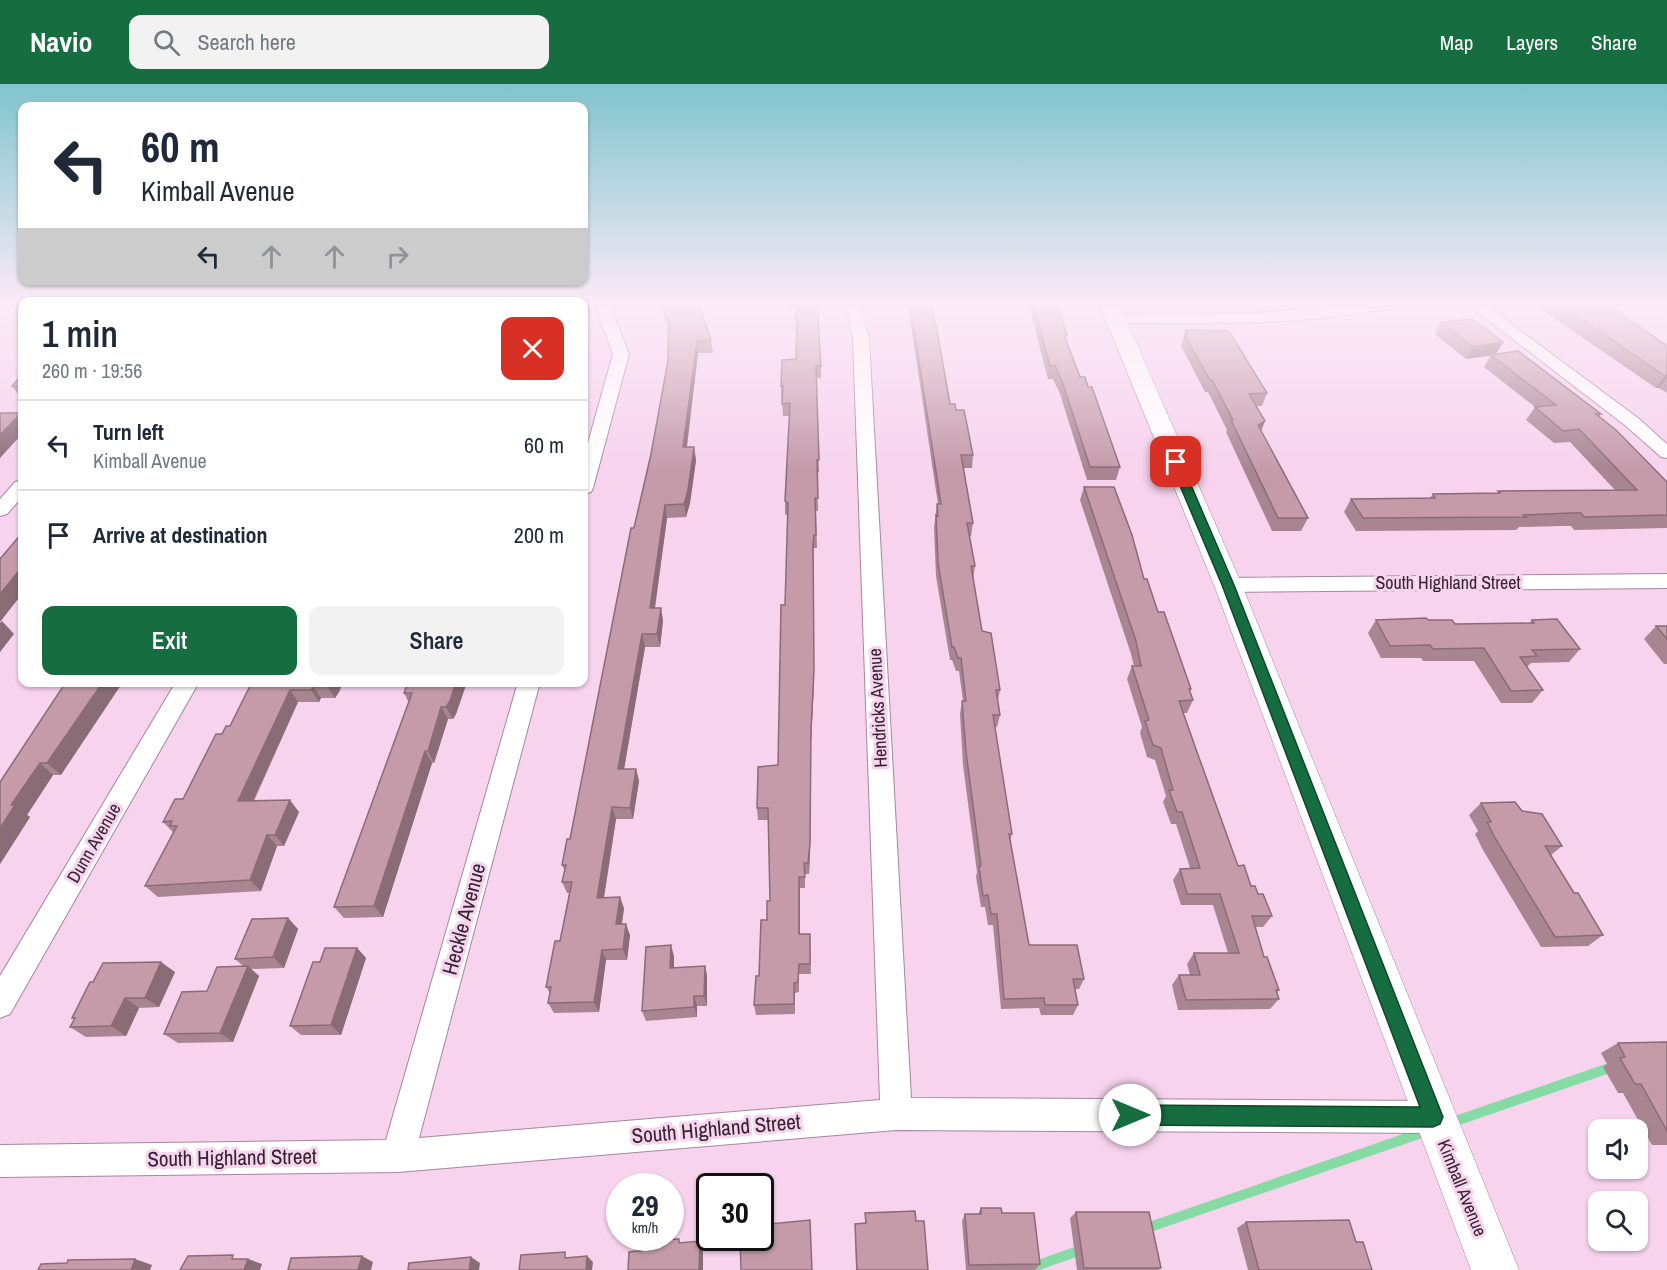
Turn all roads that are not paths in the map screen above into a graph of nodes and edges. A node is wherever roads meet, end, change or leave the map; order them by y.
1 (620, 358) edge
2 (862, 358) edge
3 (1132, 358) edge
4 (1547, 358) edge
5 (1667, 453) edge
6 (588, 474) edge
7 (18, 490) edge
8 (0, 510) edge
9 (1667, 582) edge
10 (1228, 585) junction
11 (185, 687) edge
12 (529, 687) edge
13 (0, 1004) edge
14 (896, 1114) junction
15 (1433, 1117) junction
16 (398, 1156) junction
17 (0, 1161) edge
18 (1495, 1270) edge

1 - 6 street
2 - 14 street, Hendricks Avenue
3 - 10 main road, Kimball Avenue
4 - 5 street
7 - 8 street
9 - 10 street, South Highland Street
10 - 15 main road, Kimball Avenue
11 - 13 street, Dunn Avenue
12 - 16 street, Heckle Avenue
14 - 15 street, South Highland Street
14 - 16 street, South Highland Street
15 - 18 main road, Kimball Avenue
16 - 17 street, South Highland Street

